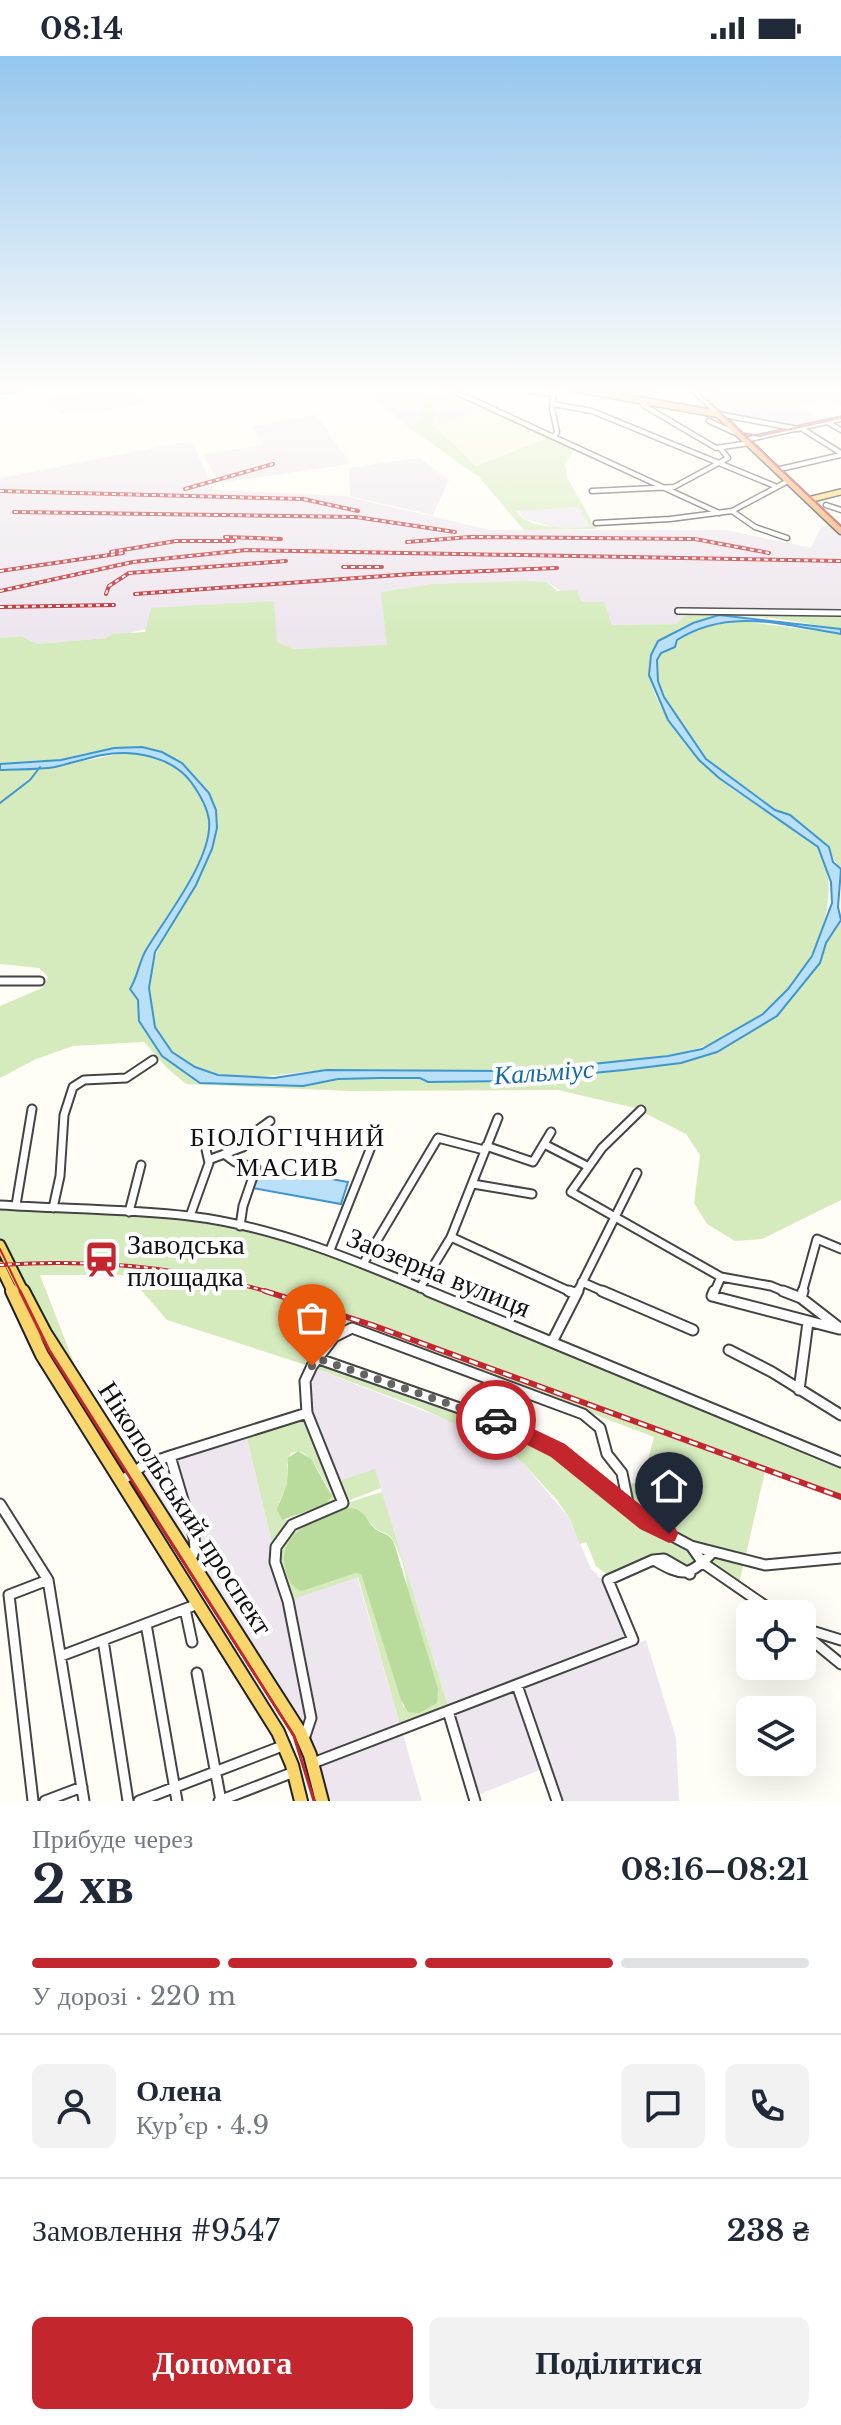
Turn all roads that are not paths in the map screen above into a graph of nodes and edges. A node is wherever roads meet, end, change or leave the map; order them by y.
1 (623, 469) edge
2 (708, 469) edge
3 (733, 469) edge
4 (776, 470) edge
5 (788, 481) junction
6 (775, 486) junction
7 (664, 489) junction
8 (592, 491) dead end
9 (841, 492) edge
10 (808, 500) junction
11 (826, 505) dead end
12 (841, 510) edge
13 (732, 511) junction
14 (719, 513) junction
15 (596, 523) dead end
16 (841, 531) edge
17 (787, 538) dead end
18 (678, 611) dead end
19 (841, 613) edge
20 (0, 981) edge
21 (40, 981) dead end
22 (153, 1060) dead end
23 (32, 1109) dead end
24 (641, 1110) dead end
25 (498, 1118) dead end
26 (270, 1121) dead end
27 (202, 1131) dead end
28 (551, 1132) dead end
29 (373, 1142) dead end
30 (544, 1144) junction
31 (485, 1148) junction
32 (224, 1154) junction
33 (211, 1159) junction
34 (141, 1165) dead end
35 (587, 1166) junction
36 (637, 1173) dead end
37 (473, 1184) junction
38 (532, 1194) dead end
39 (0, 1205) edge
40 (16, 1205) junction
41 (53, 1208) junction
42 (129, 1212) junction
43 (616, 1215) junction
44 (190, 1216) junction
45 (240, 1226) junction
46 (451, 1237) junction
47 (0, 1245) edge
48 (841, 1249) edge
49 (330, 1250) junction
50 (363, 1264) junction
51 (0, 1266) edge
52 (721, 1277) junction
53 (582, 1282) junction
54 (420, 1288) junction
55 (576, 1294) junction
56 (801, 1298) junction
57 (808, 1322) junction
58 (841, 1329) edge
59 (693, 1330) dead end
60 (552, 1342) junction
61 (729, 1350) dead end
62 (319, 1359) junction
63 (799, 1390) junction
64 (307, 1413) junction
65 (841, 1415) edge
66 (170, 1456) junction
67 (841, 1462) edge
68 (134, 1471) junction
69 (121, 1481) junction
70 (0, 1504) edge
71 (629, 1508) junction
72 (11, 1522) junction
73 (0, 1525) edge
74 (691, 1546) junction
75 (713, 1552) junction
76 (841, 1558) edge
77 (191, 1560) junction
78 (703, 1563) junction
79 (48, 1580) junction
80 (215, 1598) junction
81 (757, 1600) edge
82 (192, 1607) junction
83 (146, 1624) junction
84 (816, 1634) edge
85 (103, 1640) junction
86 (841, 1640) edge
87 (192, 1642) dead end
88 (816, 1642) edge
89 (61, 1656) junction
90 (841, 1664) edge
91 (197, 1673) dead end
92 (517, 1685) junction
93 (448, 1711) junction
94 (304, 1739) junction
95 (285, 1745) junction
96 (313, 1763) junction
97 (215, 1772) junction
98 (294, 1772) junction
99 (82, 1787) junction
100 (174, 1787) junction
101 (33, 1801) edge
102 (45, 1801) edge
103 (84, 1801) edge
104 (128, 1801) edge
105 (139, 1801) edge
106 (177, 1801) edge
107 (220, 1801) edge
108 (301, 1801) edge
109 (322, 1801) edge
110 (475, 1801) edge
111 (557, 1801) edge

1 - 7 street
2 - 7 street
3 - 6 street
4 - 5 highway
5 - 6 street
5 - 10 highway
6 - 13 street
7 - 8 street
7 - 14 street
9 - 10 main road
10 - 16 highway
11 - 12 street
13 - 14 street
13 - 17 street
14 - 15 street
18 - 19 street
20 - 21 street
22 - 41 street
23 - 40 street
24 - 35 street
25 - 31 street
26 - 32 street
27 - 33 street
28 - 30 street
29 - 49 street
30 - 31 street
30 - 35 street
31 - 37 street
31 - 50 street
32 - 33 street
32 - 45 street
33 - 44 street
34 - 42 street
35 - 43 street
36 - 43 street
37 - 38 street
37 - 46 street
39 - 40 street, Заозерна вулиця
40 - 41 street, Заозерна вулиця
41 - 42 street, Заозерна вулиця
42 - 44 street, Заозерна вулиця
43 - 52 street
43 - 53 street
44 - 45 street, Заозерна вулиця
45 - 49 street, Заозерна вулиця
46 - 54 street
46 - 55 street
47 - 68 main road, Нікопольський проспект
48 - 56 street
49 - 50 street, Заозерна вулиця
50 - 54 street, Заозерна вулиця
51 - 69 main road, Нікопольський проспект
52 - 56 street
52 - 57 street
53 - 55 street
53 - 59 street
54 - 60 street, Заозерна вулиця
55 - 60 street
56 - 58 street
57 - 58 street
57 - 63 street
60 - 67 street, Заозерна вулиця
61 - 63 street
62 - 64 street
62 - 71 street
62 - 71 street
63 - 65 street
64 - 66 street
64 - 94 street
66 - 68 street
66 - 77 street
68 - 69 street
68 - 77 main road, Нікопольський проспект
69 - 82 main road, Нікопольський проспект
70 - 72 street
71 - 74 street
72 - 73 street
72 - 79 street
74 - 75 street
74 - 78 street
75 - 76 street
75 - 78 street
77 - 80 main road, Нікопольський проспект
78 - 81 street
78 - 92 street
79 - 89 street
79 - 101 street
80 - 82 main road
80 - 94 main road, Нікопольський проспект
82 - 83 street
82 - 87 street
82 - 95 main road, Нікопольський проспект
83 - 85 street
83 - 100 street
84 - 86 street
85 - 89 street
85 - 104 street
88 - 90 street
89 - 99 street
91 - 97 street
92 - 93 street
92 - 111 street
93 - 96 street
93 - 110 street
94 - 96 main road, Нікопольський проспект
95 - 97 street
95 - 98 main road, Нікопольський проспект
96 - 109 main road, Нікопольський проспект
97 - 100 street
97 - 107 street
98 - 107 street
98 - 108 main road, Нікопольський проспект
99 - 102 street
99 - 103 street
100 - 105 street
100 - 106 street

